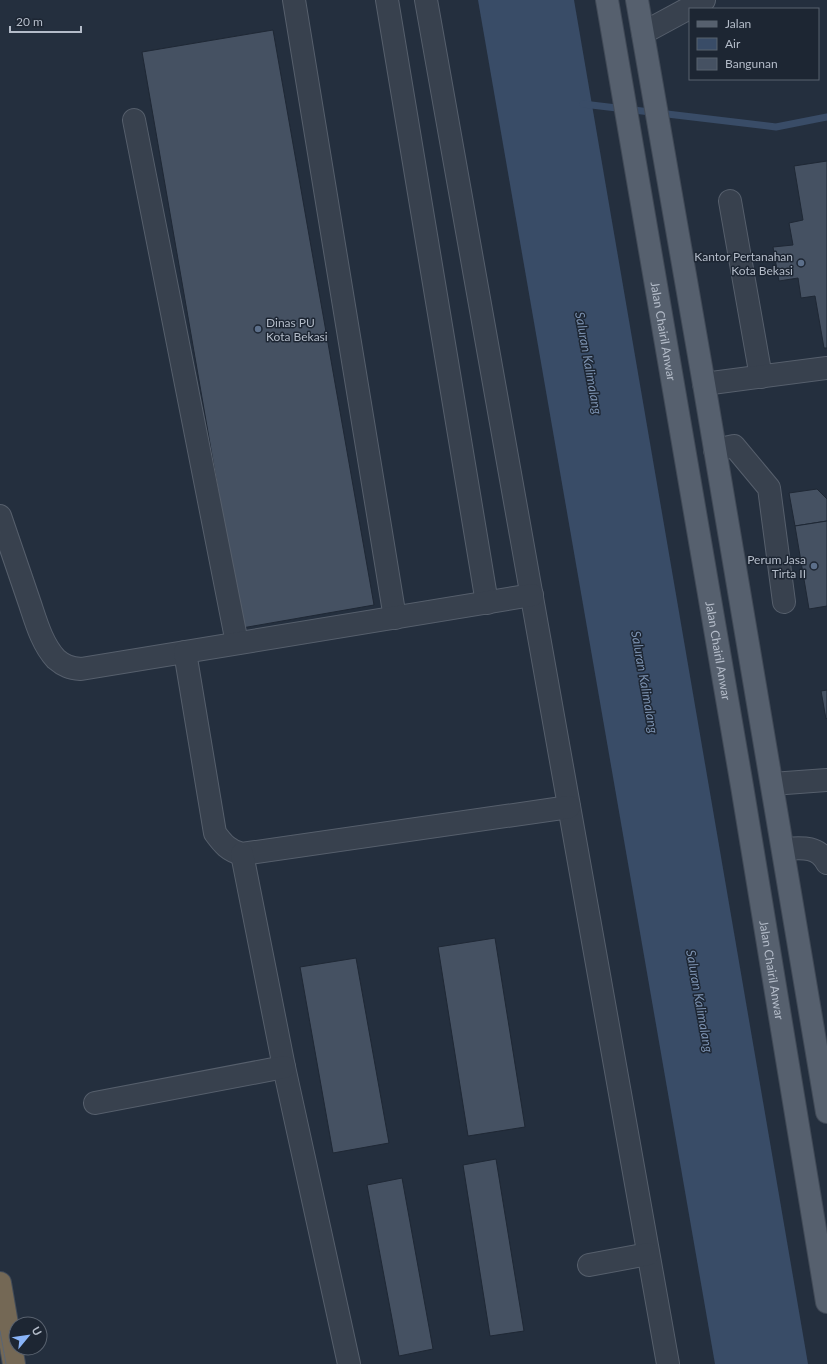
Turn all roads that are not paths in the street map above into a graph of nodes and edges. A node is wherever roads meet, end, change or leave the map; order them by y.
1 (294, 0) edge
2 (387, 0) edge
3 (426, 0) edge
4 (607, 0) edge
5 (637, 0) edge
6 (704, 0) edge
7 (642, 33) junction
8 (134, 120) dead end
9 (730, 201) dead end
10 (827, 368) edge
11 (760, 377) junction
12 (704, 384) junction
13 (674, 389) junction
14 (715, 450) junction
15 (0, 516) edge
16 (532, 595) junction
17 (784, 602) dead end
18 (487, 603) junction
19 (395, 618) junction
20 (237, 644) junction
21 (185, 652) junction
22 (827, 780) edge
23 (772, 784) junction
24 (742, 786) junction
25 (569, 807) junction
26 (783, 849) junction
27 (242, 854) junction
28 (827, 863) edge
29 (284, 1067) junction
30 (95, 1103) dead end
31 (827, 1112) edge
32 (819, 1212) edge
33 (648, 1254) junction
34 (589, 1265) dead end
35 (0, 1283) edge
36 (827, 1302) edge
37 (14, 1364) edge
38 (349, 1364) edge
39 (668, 1364) edge

1 - 19 street
2 - 18 street
3 - 16 street
4 - 13 main road, Jalan Chairil Anwar
5 - 7 main road
6 - 7 street
7 - 12 main road
8 - 20 street
9 - 11 street
10 - 11 street
11 - 12 street
12 - 13 main road
12 - 14 main road
13 - 24 main road, Jalan Chairil Anwar
14 - 17 street
14 - 23 main road
15 - 21 street
16 - 18 street
16 - 25 street
18 - 19 street
19 - 20 street
20 - 21 street
21 - 27 street
22 - 23 street
23 - 24 main road
23 - 26 main road
24 - 32 main road, Jalan Chairil Anwar
25 - 27 street
25 - 33 street
26 - 28 street
26 - 31 main road
27 - 29 street
29 - 30 street
29 - 38 street
32 - 36 main road, Jalan Chairil Anwar
33 - 34 street
33 - 39 street
35 - 37 highway

